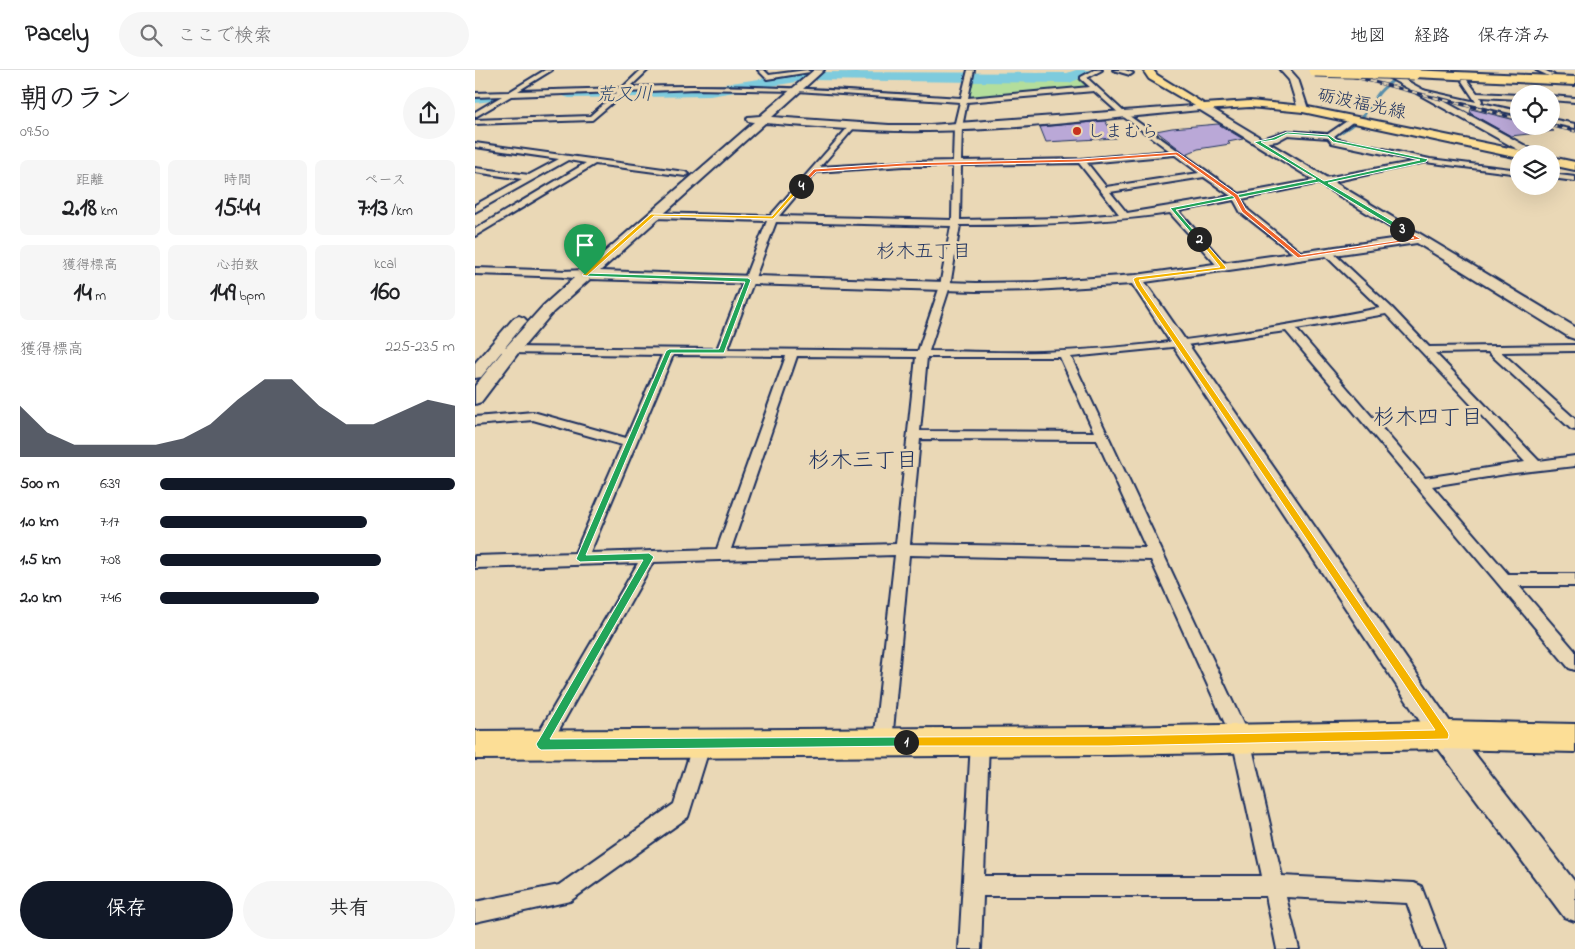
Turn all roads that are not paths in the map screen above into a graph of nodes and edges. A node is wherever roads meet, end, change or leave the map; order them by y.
1 (549, 70) edge
2 (645, 70) edge
3 (761, 70) edge
4 (971, 70) edge
5 (1099, 70) edge
6 (1116, 70) edge
7 (1148, 70) edge
8 (1285, 70) edge
9 (1315, 70) edge
10 (1380, 70) edge
11 (1539, 70) edge
12 (811, 71) edge
13 (1418, 72) edge
14 (1130, 73) dead end
15 (1551, 75) junction
16 (1575, 79) edge
17 (1465, 81) dead end
18 (625, 89) junction
19 (792, 89) junction
20 (1095, 89) junction
21 (1418, 91) junction
22 (513, 92) junction
23 (1474, 94) junction
24 (475, 95) edge
25 (1510, 96) edge
26 (1560, 99) edge
27 (963, 100) junction
28 (1575, 100) edge
29 (1482, 105) junction
30 (1202, 107) junction
31 (1303, 109) junction
32 (1510, 112) edge
33 (1123, 114) junction
34 (475, 115) edge
35 (757, 119) junction
36 (1353, 119) junction
37 (475, 122) edge
38 (1560, 123) edge
39 (851, 126) junction
40 (1575, 126) edge
41 (958, 127) junction
42 (1329, 136) junction
43 (1257, 142) junction
44 (475, 145) edge
45 (1518, 145) edge
46 (1510, 152) edge
47 (1177, 153) junction
48 (568, 157) junction
49 (1426, 160) junction
50 (594, 161) junction
51 (1081, 161) junction
52 (1560, 163) edge
53 (957, 164) junction
54 (1575, 166) edge
55 (475, 170) edge
56 (814, 170) junction
57 (1510, 171) edge
58 (685, 174) junction
59 (1206, 174) junction
60 (1560, 177) edge
61 (530, 178) junction
62 (1575, 179) edge
63 (1322, 181) junction
64 (1104, 190) junction
65 (1236, 196) junction
66 (475, 208) edge
67 (1172, 209) junction
68 (653, 215) junction
69 (1125, 216) junction
70 (773, 218) junction
71 (955, 224) junction
72 (475, 233) edge
73 (1419, 239) junction
74 (1327, 252) junction
75 (1300, 256) junction
76 (1224, 268) junction
77 (475, 272) edge
78 (568, 274) junction
79 (585, 275) junction
80 (1136, 279) junction
81 (748, 280) junction
82 (945, 286) junction
83 (1388, 310) junction
84 (1289, 328) junction
85 (1575, 334) edge
86 (1179, 344) junction
87 (1490, 348) junction
88 (1575, 348) edge
89 (493, 350) junction
90 (512, 350) junction
91 (1427, 350) junction
92 (669, 351) junction
93 (721, 351) junction
94 (793, 352) junction
95 (922, 354) junction
96 (1064, 354) junction
97 (475, 373) edge
98 (475, 398) edge
99 (475, 422) edge
100 (1575, 426) edge
101 (914, 435) junction
102 (1101, 436) junction
103 (629, 443) junction
104 (1575, 461) edge
105 (1535, 466) junction
106 (1421, 483) junction
107 (902, 548) junction
108 (722, 554) junction
109 (1156, 554) junction
110 (649, 557) junction
111 (580, 559) junction
112 (475, 562) edge
113 (1504, 580) junction
114 (1575, 580) edge
115 (1575, 664) edge
116 (1444, 735) junction
117 (1575, 738) edge
118 (1241, 739) junction
119 (883, 742) junction
120 (979, 742) junction
121 (702, 743) junction
122 (541, 744) junction
123 (475, 745) edge
124 (973, 886) junction
125 (1274, 886) junction
126 (1575, 906) edge
127 (475, 912) edge
128 (971, 949) edge
129 (1287, 949) edge
130 (1434, 949) edge

1 - 22 street
2 - 18 street
3 - 12 street
4 - 27 street
5 - 20 street
6 - 14 street
7 - 30 main road
8 - 31 street
9 - 13 highway, bridge
10 - 21 street
11 - 15 street
12 - 19 street
13 - 15 highway
13 - 16 highway
15 - 16 highway
17 - 23 street
18 - 19 street
18 - 22 street
18 - 37 street
19 - 27 street
19 - 35 street
20 - 27 street
20 - 33 street
21 - 29 street
21 - 45 street
22 - 24 street
22 - 34 street
23 - 25 street
23 - 29 street
26 - 28 street
27 - 41 street
29 - 32 street
30 - 31 main road, 砺波福光線
30 - 33 street
30 - 43 street
31 - 36 main road, 砺波福光線
33 - 41 street
33 - 47 street
35 - 39 street
35 - 58 street
35 - 68 street
36 - 42 street
36 - 46 main road, 砺波福光線
38 - 40 street
39 - 41 street
39 - 56 street
41 - 53 street
42 - 43 street
42 - 49 street
43 - 63 street
44 - 48 street
47 - 51 street
47 - 59 street
48 - 50 street
48 - 61 street
49 - 57 street
49 - 63 street
50 - 58 street
50 - 72 street
51 - 53 street
51 - 64 street
52 - 54 main road
53 - 56 street
53 - 71 street
55 - 61 street
56 - 70 street
58 - 78 street
59 - 64 street
59 - 65 street
60 - 62 street
61 - 66 street
63 - 65 street
63 - 73 street
64 - 69 street
65 - 67 street
65 - 75 street
67 - 69 street
67 - 76 street
68 - 70 street
68 - 79 street
69 - 71 street
70 - 71 street
70 - 81 street
71 - 82 street
73 - 74 street
73 - 85 street
74 - 75 street
74 - 83 street
75 - 76 street
76 - 80 street
77 - 78 street
78 - 79 street
78 - 89 street
79 - 81 street
79 - 90 street
80 - 82 street
80 - 86 street
81 - 82 street
81 - 93 street
82 - 95 street
83 - 84 street
83 - 91 street
84 - 86 street
84 - 106 street
86 - 96 street
86 - 116 street
87 - 88 street
87 - 91 street
87 - 100 street
89 - 90 street
89 - 97 street
90 - 92 street
90 - 98 street
91 - 105 street
92 - 93 street
92 - 103 street
93 - 94 street
94 - 95 street
94 - 108 street
95 - 96 street
95 - 101 street
96 - 102 street
99 - 103 street
101 - 102 street
101 - 107 street
102 - 109 street
103 - 111 street
104 - 105 street
105 - 106 street
106 - 113 street
107 - 108 street
107 - 109 street
107 - 119 street
108 - 110 street
109 - 118 street
110 - 111 street
110 - 122 street
111 - 112 street
113 - 114 street
113 - 115 street
116 - 117 main road
116 - 118 main road
116 - 126 street
118 - 120 main road
118 - 125 street
119 - 120 main road
119 - 121 main road
120 - 124 street
121 - 122 main road
121 - 127 street
122 - 123 main road
124 - 125 street
124 - 128 street
125 - 129 street
125 - 130 street

